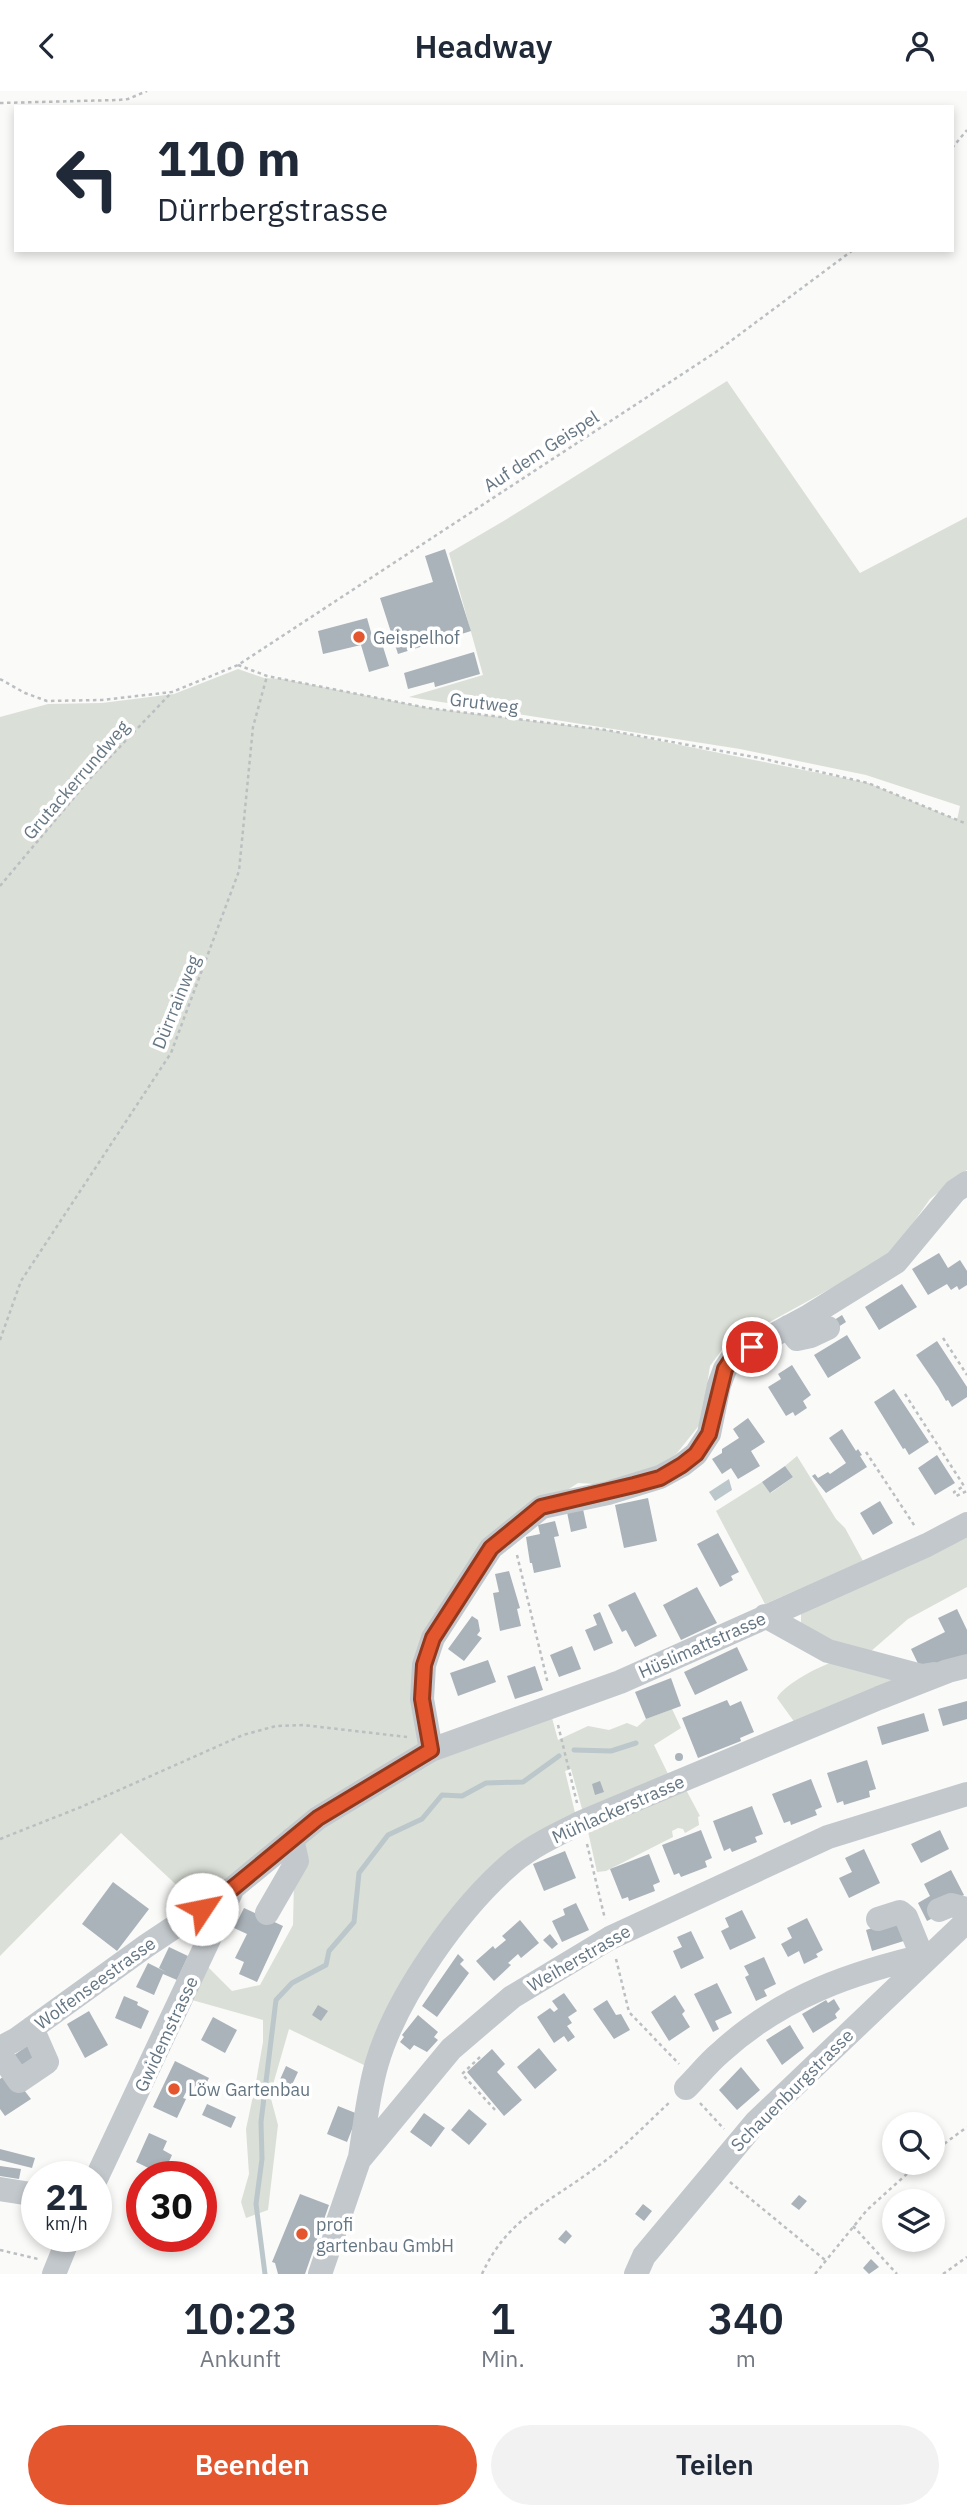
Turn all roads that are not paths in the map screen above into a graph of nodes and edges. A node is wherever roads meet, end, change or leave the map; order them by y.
1 (967, 1182) edge
2 (788, 1327) junction
3 (828, 1328) dead end
4 (967, 1524) edge
5 (765, 1616) junction
6 (958, 1669) edge
7 (430, 1744) junction
8 (967, 1794) edge
9 (295, 1850) junction
10 (233, 1888) junction
11 (967, 1909) edge
12 (261, 1910) dead end
13 (939, 1910) dead end
14 (878, 1919) dead end
15 (967, 1921) edge
16 (927, 1955) junction
17 (33, 2028) junction
18 (0, 2048) edge
19 (0, 2054) edge
20 (690, 2084) road end
21 (359, 2160) junction
22 (104, 2161) edge
23 (0, 2189) edge
24 (21, 2192) edge
25 (62, 2252) edge
26 (55, 2269) edge
27 (320, 2274) edge
28 (636, 2274) edge

1 - 2 street
2 - 3 street
2 - 7 street
4 - 5 street, Hüslimattstrasse
5 - 6 street
5 - 7 street, Hüslimattstrasse
6 - 21 street, Mühlackerstrasse
7 - 9 street, Wolfenseestrasse
8 - 21 street, Weiherstrasse
9 - 10 street, Wolfenseestrasse
9 - 12 street
10 - 17 street, Wolfenseestrasse
10 - 22 street, Gwidemstrasse
11 - 13 street
14 - 16 street
15 - 16 street, Schauenburgstrasse
16 - 20 street
16 - 28 street, Schauenburgstrasse
17 - 18 street, Wolfenseestrasse
17 - 19 street
21 - 27 street, Weiherstrasse
23 - 24 street
25 - 26 street

